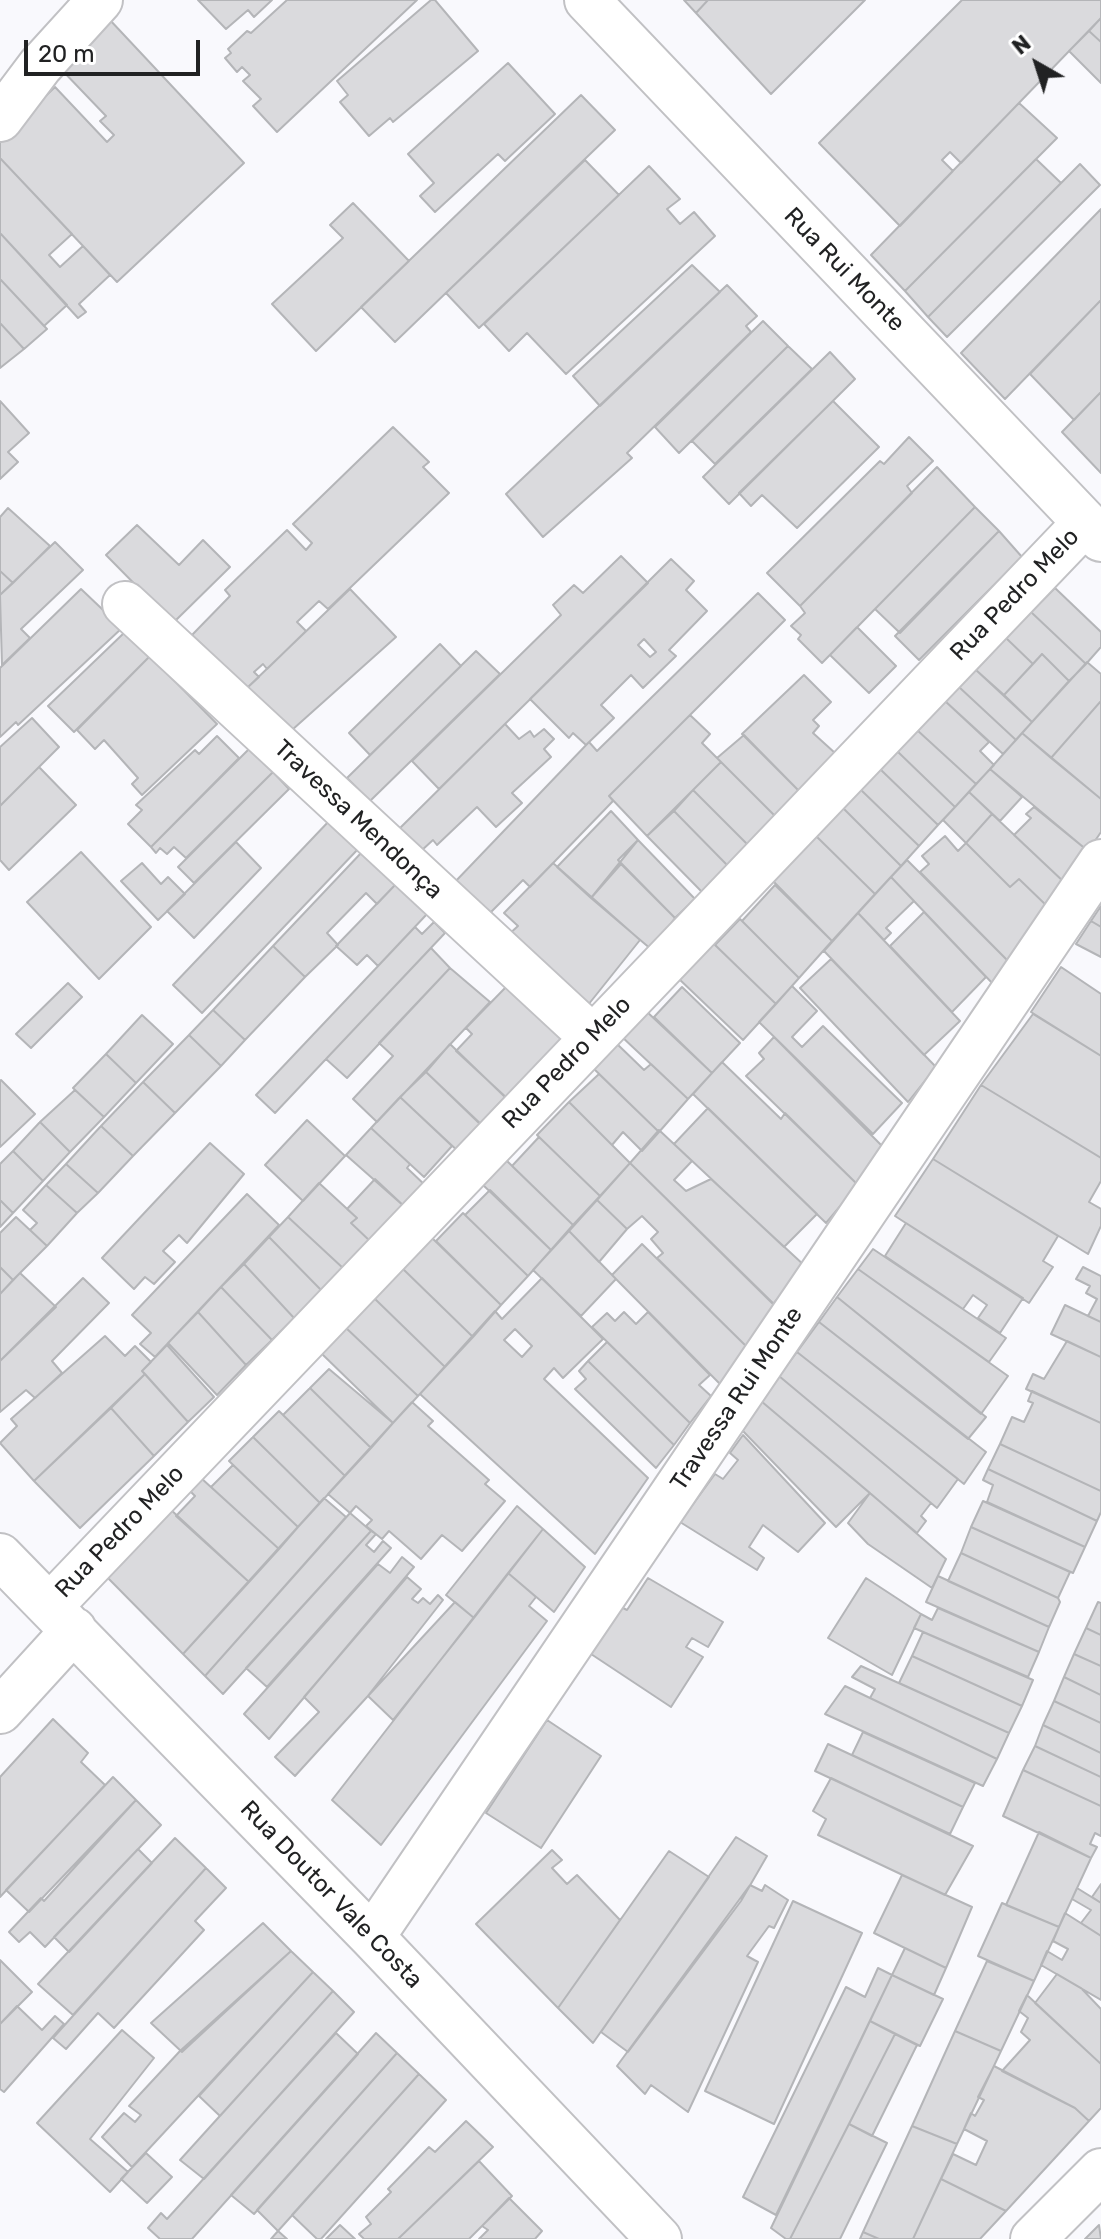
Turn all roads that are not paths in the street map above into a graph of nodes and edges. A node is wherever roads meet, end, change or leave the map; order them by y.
1 (100, 0) edge
2 (587, 0) edge
3 (0, 119) edge
4 (1093, 531) edge
5 (125, 604) dead end
6 (1101, 862) edge
7 (592, 1037) junction
8 (0, 1556) edge
9 (62, 1617) junction
10 (0, 1711) edge
11 (372, 1937) junction
12 (1101, 2171) edge
13 (659, 2239) edge
14 (1033, 2239) edge

1 - 3 street
2 - 4 street, Rua Rui Monte
4 - 7 street, Rua Pedro Melo
5 - 7 street, Travessa Mendonça
6 - 11 street, Travessa Rui Monte
7 - 9 street, Rua Pedro Melo
8 - 9 street, Rua Doutor Vale Costa
9 - 10 street, Rua Pedro Melo
9 - 11 street, Rua Doutor Vale Costa
11 - 13 street, Rua Doutor Vale Costa
12 - 14 street

